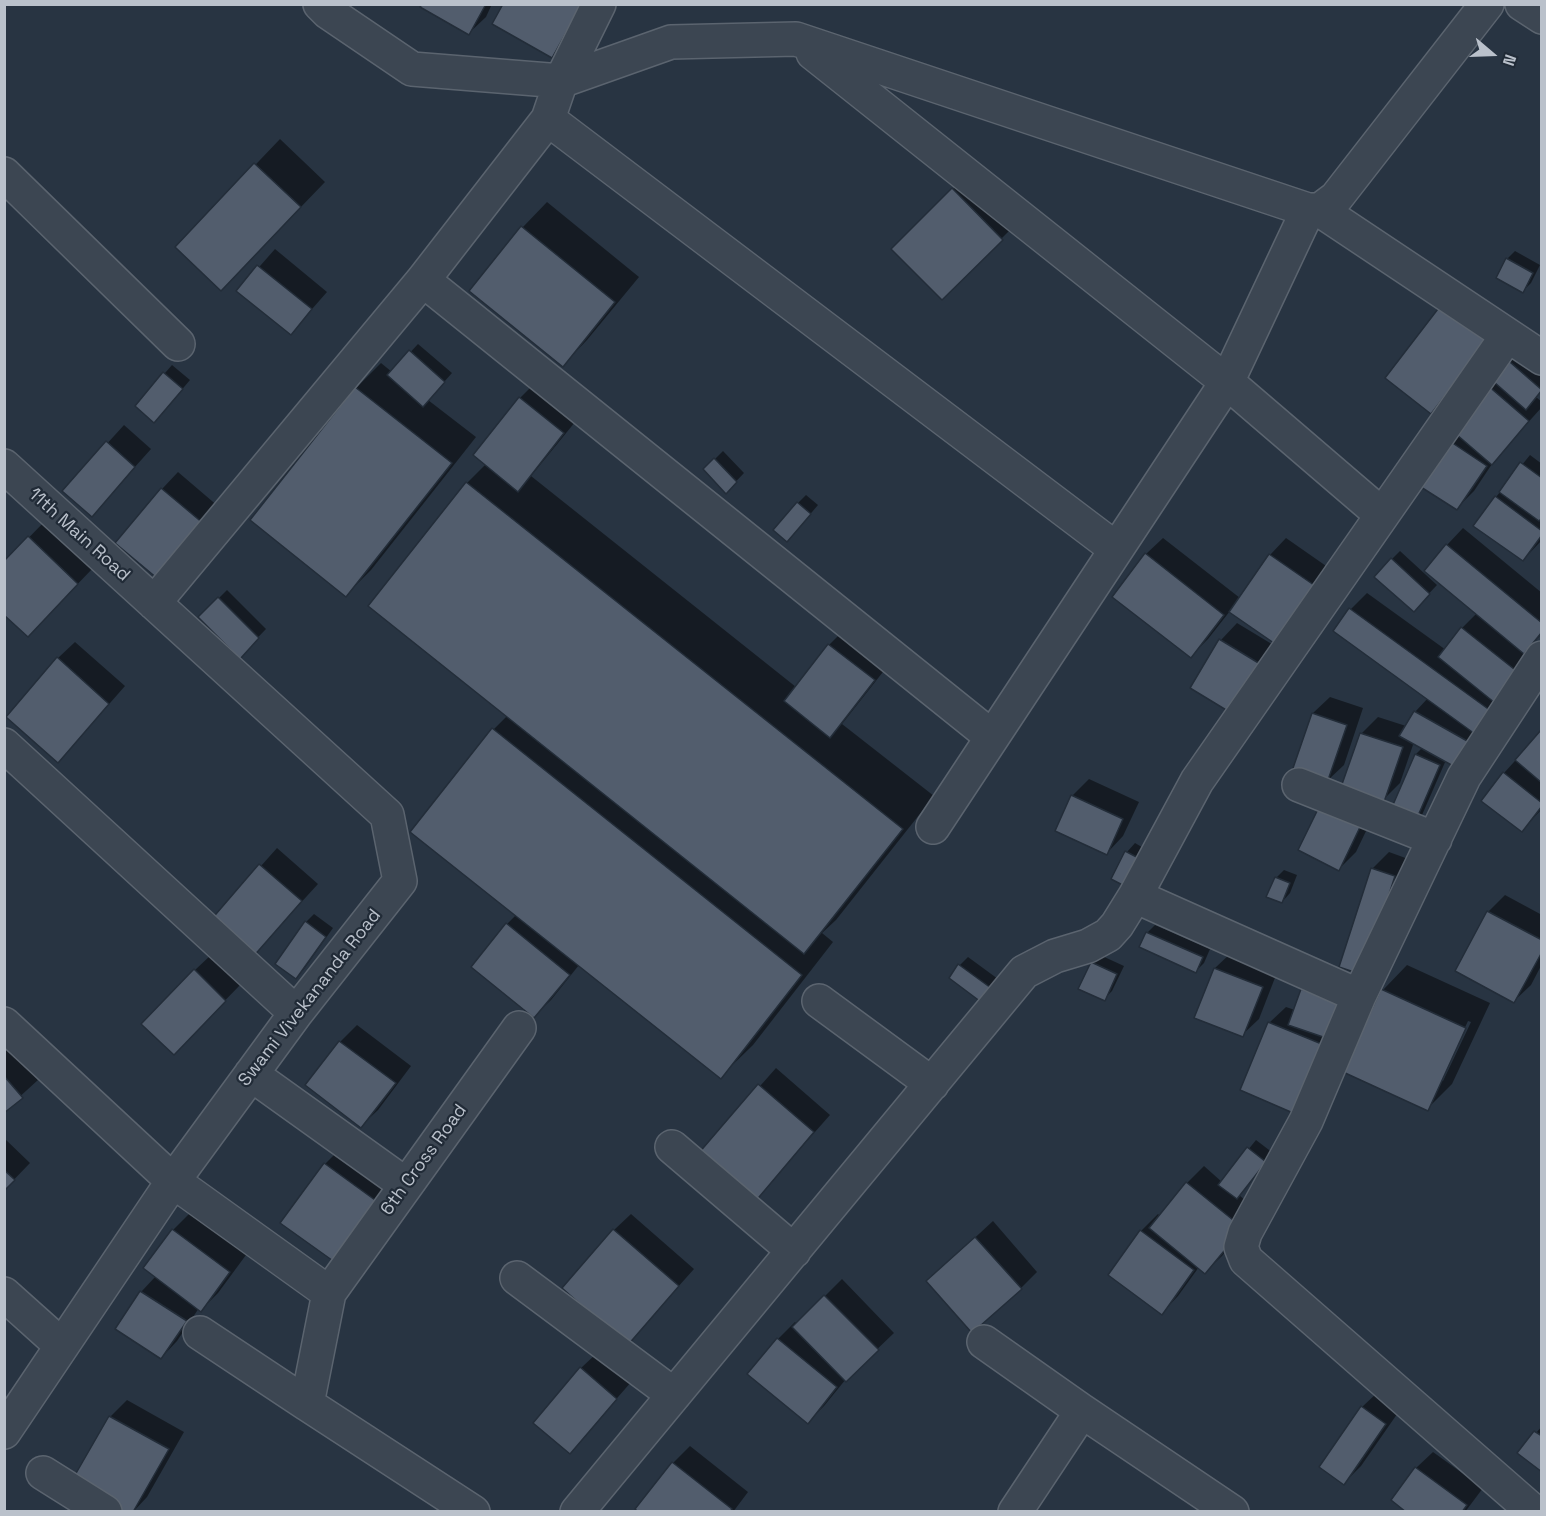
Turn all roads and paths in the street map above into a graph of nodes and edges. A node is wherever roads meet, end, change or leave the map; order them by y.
1 (599, 4) edge
2 (1487, 4) edge
3 (1522, 4) edge
4 (327, 7) edge
5 (1542, 17) edge
6 (796, 39) junction
7 (561, 81) junction
8 (548, 119) junction
9 (4, 174) edge
10 (1314, 210) junction
11 (423, 280) junction
12 (1508, 336) junction
13 (178, 344) dead end
14 (1542, 358) edge
15 (1227, 382) junction
16 (4, 466) edge
17 (1382, 515) junction
18 (1116, 549) junction
19 (154, 603) junction
20 (1542, 658) edge
21 (992, 737) junction
22 (4, 745) edge
23 (1299, 785) dead end
24 (933, 827) dead end
25 (1435, 839) junction
26 (1135, 896) junction
27 (1359, 996) junction
28 (819, 1001) dead end
29 (296, 1013) junction
30 (4, 1024) edge
31 (519, 1028) dead end
32 (251, 1074) junction
33 (932, 1084) junction
34 (672, 1147) dead end
35 (173, 1181) junction
36 (406, 1185) junction
37 (794, 1251) junction
38 (517, 1278) dead end
39 (328, 1293) junction
40 (4, 1294) edge
41 (200, 1333) dead end
42 (984, 1342) dead end
43 (62, 1346) junction
44 (674, 1395) junction
45 (307, 1404) junction
46 (1082, 1411) junction
47 (4, 1432) edge
48 (43, 1473) dead end
49 (105, 1512) edge
50 (473, 1512) edge
51 (577, 1512) edge
52 (1015, 1512) edge
53 (1232, 1512) edge
54 (1533, 1512) edge

1 - 7 street
2 - 10 street
3 - 5 street
4 - 7 street
6 - 7 street
6 - 10 street
6 - 15 street
7 - 8 street
8 - 11 street
8 - 18 street
9 - 13 street
10 - 12 street
10 - 15 street
11 - 19 street
11 - 21 street
12 - 14 street
12 - 17 street
15 - 17 street
15 - 18 street
16 - 19 street, 11th Main Road
17 - 26 street
18 - 21 street
19 - 29 street, Swami Vivekananda Road
20 - 25 street
21 - 24 street
22 - 29 street
23 - 25 street
25 - 27 street
26 - 27 street
26 - 33 street
27 - 54 street
28 - 33 street
29 - 32 street, Swami Vivekananda Road
30 - 35 street
31 - 36 street, 6th Cross Road
32 - 35 street, Swami Vivekananda Road
32 - 36 street
33 - 37 street
34 - 37 street
35 - 39 street
35 - 43 street, Swami Vivekananda Road
36 - 39 street, 6th Cross Road
37 - 44 street
38 - 44 street
39 - 45 street
40 - 43 street
41 - 45 street
42 - 46 street
43 - 47 street, Swami Vivekananda Road
44 - 51 street
45 - 50 street
46 - 52 street
46 - 53 street
48 - 49 street

